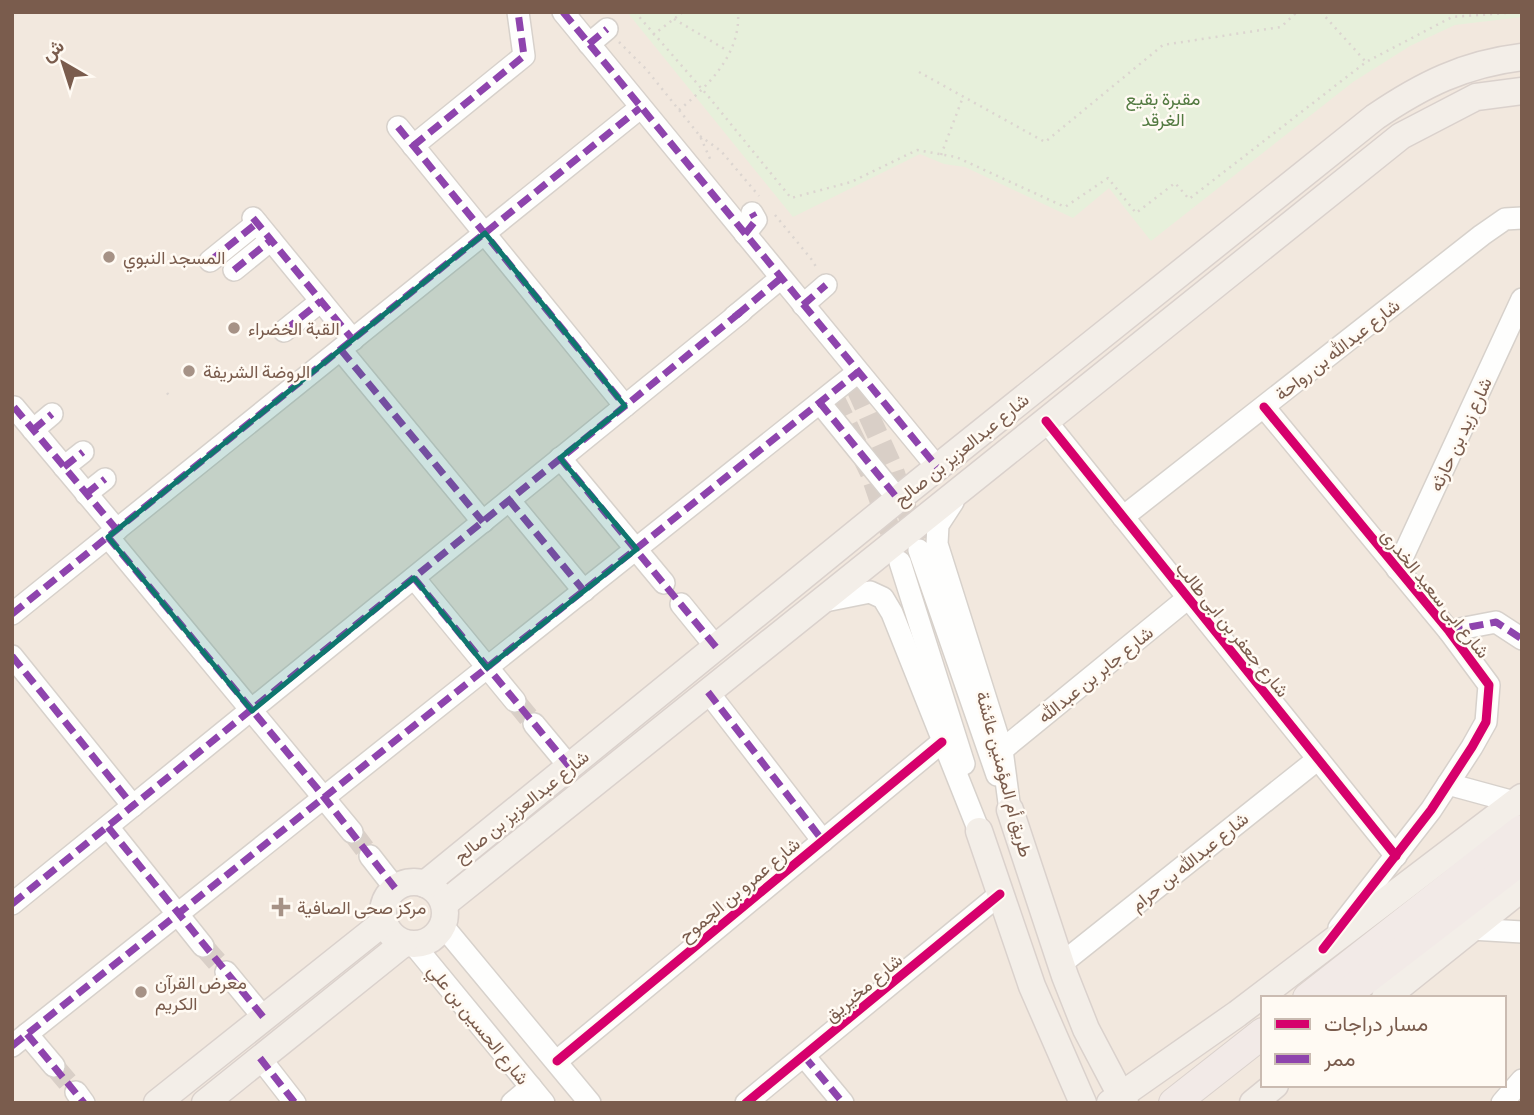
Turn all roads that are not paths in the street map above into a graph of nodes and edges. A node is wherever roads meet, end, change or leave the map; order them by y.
1 (518, 12) edge
2 (563, 12) edge
3 (607, 29) road end
4 (589, 44) junction
5 (1522, 57) edge
6 (1522, 91) edge
7 (640, 108) junction
8 (398, 127) dead end
9 (413, 146) junction
10 (752, 213) dead end
11 (1522, 218) edge
12 (485, 233) junction
13 (745, 234) junction
14 (271, 240) junction
15 (210, 261) dead end
16 (234, 270) dead end
17 (781, 278) junction
18 (826, 285) dead end
19 (1522, 299) edge
20 (321, 301) junction
21 (803, 304) junction
22 (284, 331) dead end
23 (1094, 343) junction
24 (347, 345) junction
25 (1113, 367) junction
26 (858, 372) junction
27 (820, 403) junction
28 (625, 406) junction
29 (14, 407) edge
30 (1264, 407) junction
31 (52, 414) dead end
32 (1046, 421) junction
33 (33, 430) junction
34 (983, 430) junction
35 (83, 452) dead end
36 (1003, 455) junction
37 (560, 458) junction
38 (64, 467) junction
39 (937, 467) junction
40 (105, 479) dead end
41 (967, 484) junction
42 (86, 494) junction
43 (898, 499) junction
44 (509, 500) junction
45 (1124, 517) junction
46 (483, 522) junction
47 (112, 534) junction
48 (637, 549) junction
49 (919, 550) tunnel mouth
50 (901, 562) tunnel mouth
51 (1397, 569) junction
52 (414, 578) junction
53 (664, 583) dead end
54 (584, 591) junction
55 (1188, 598) junction
56 (820, 602) junction
57 (681, 604) dead end
58 (12, 614) edge
59 (1449, 631) junction
60 (1522, 639) edge
61 (716, 647) junction
62 (12, 656) edge
63 (487, 668) junction
64 (708, 692) junction
65 (515, 701) tunnel mouth
66 (252, 710) junction
67 (534, 724) tunnel mouth
68 (942, 742) junction
69 (1002, 750) junction
70 (1318, 759) junction
71 (569, 766) junction
72 (1448, 784) junction
73 (324, 798) junction
74 (133, 806) junction
75 (1010, 810) junction
76 (1519, 810) edge
77 (108, 827) junction
78 (979, 831) junction
79 (352, 832) tunnel mouth
80 (823, 841) junction
81 (370, 856) tunnel mouth
82 (1396, 856) junction
83 (1522, 859) edge
84 (425, 884) junction
85 (395, 888) junction
86 (1522, 888) edge
87 (1000, 894) junction
88 (12, 904) edge
89 (1494, 904) edge
90 (178, 914) junction
91 (443, 915) junction
92 (384, 922) junction
93 (1522, 932) edge
94 (409, 944) junction
95 (203, 946) tunnel mouth
96 (1323, 949) junction
97 (1061, 964) junction
98 (226, 972) tunnel mouth
99 (1312, 996) edge
100 (1344, 996) edge
101 (1387, 996) edge
102 (264, 1018) junction
103 (1261, 1035) edge
104 (20, 1040) edge
105 (804, 1056) junction
106 (1180, 1056) junction
107 (260, 1058) junction
108 (1261, 1059) edge
109 (557, 1061) junction
110 (54, 1066) tunnel mouth
111 (1522, 1080) edge
112 (1273, 1087) edge
113 (538, 1095) edge
114 (1119, 1100) edge
115 (157, 1103) edge
116 (205, 1103) edge
117 (295, 1103) edge
118 (512, 1103) edge
119 (590, 1103) edge
120 (746, 1103) edge
121 (844, 1103) edge
122 (1083, 1103) edge
123 (1166, 1103) edge
124 (1174, 1103) edge
125 (1203, 1103) edge
126 (1254, 1103) edge
127 (1502, 1103) edge

1 - 9 street
2 - 4 street
3 - 4 street
4 - 7 street
5 - 23 main road, شارع عبدالعزيز بن صالح
6 - 25 main road, شارع عبدالعزيز بن صالح
7 - 12 street
7 - 13 street
8 - 9 street
9 - 12 street
10 - 13 street
11 - 30 street, شارع عبدالله بن رواحة
12 - 24 street
12 - 28 street
13 - 17 street
14 - 15 street
14 - 16 street
14 - 20 street
17 - 21 street
17 - 28 street
18 - 21 street
19 - 51 street, شارع زيد بن حارثه
20 - 22 street
20 - 24 street
21 - 26 street
23 - 25 street
23 - 34 main road, شارع عبدالعزيز بن صالح
24 - 46 street
24 - 47 street
25 - 32 main road, شارع عبدالعزيز بن صالح
26 - 27 street
26 - 39 street
27 - 43 street
27 - 48 street
28 - 37 street
29 - 33 street
30 - 45 street, شارع عبدالله بن رواحة
30 - 51 street, شارع ابى سعيد الخدرى
31 - 33 street
32 - 36 main road, شارع عبدالعزيز بن صالح
32 - 45 street, شارع جعفر بن ابى طالب
33 - 38 street
34 - 36 street
34 - 39 main road, شارع عبدالعزيز بن صالح
35 - 38 street
36 - 41 main road, شارع عبدالعزيز بن صالح
37 - 44 street
37 - 48 street
38 - 42 street
39 - 43 main road, شارع عبدالعزيز بن صالح
40 - 42 street
41 - 56 main road, شارع عبدالعزيز بن صالح
41 - 69 street, طريق أم المؤمنين عائشة
42 - 47 street
43 - 61 main road, شارع عبدالعزيز بن صالح
44 - 46 street
44 - 54 street
45 - 55 street, شارع جعفر بن ابى طالب
46 - 52 street
47 - 58 street
47 - 66 street
48 - 53 street
48 - 54 street
49 - 75 street
50 - 78 street
51 - 59 street, شارع ابى سعيد الخدرى
52 - 63 street
52 - 66 street
54 - 63 street
55 - 69 street, شارع جابر بن عبدالله
55 - 70 street, شارع جعفر بن ابى طالب
56 - 64 main road, شارع عبدالعزيز بن صالح
56 - 68 street
57 - 61 street
59 - 60 street
59 - 72 street, شارع ابى سعيد الخدرى
61 - 71 main road, شارع عبدالعزيز بن صالح
62 - 74 street
63 - 65 street
63 - 73 street
64 - 80 street
64 - 91 main road, شارع عبدالعزيز بن صالح
66 - 73 street
66 - 74 street
67 - 71 street
68 - 78 street
68 - 80 street, شارع عمرو بن الجموح
69 - 75 street, طريق أم المؤمنين عائشة
70 - 82 street, شارع جعفر بن ابى طالب
70 - 97 street, شارع عبدالله بن حرام
71 - 84 main road, شارع عبدالعزيز بن صالح
72 - 76 street
72 - 82 street, شارع ابى سعيد الخدرى
73 - 79 street
73 - 90 street
74 - 77 street
75 - 97 main road, طريق أم المؤمنين عائشة
76 - 89 highway
76 - 96 main road
77 - 88 street
77 - 90 street
78 - 87 main road
80 - 109 street, شارع عمرو بن الجموح
81 - 85 street
82 - 96 street, شارع ابى سعيد الخدرى
83 - 89 highway
84 - 85 main road
84 - 91 main road
85 - 92 main road
86 - 89 main road
87 - 105 street, شارع مخيريق
87 - 122 main road
89 - 93 street
89 - 99 highway
89 - 100 highway
89 - 101 main road
90 - 95 street
90 - 104 street
91 - 94 main road, شارع عبدالعزيز بن صالح
91 - 109 street, شارع الحسين بن علي
92 - 94 main road
92 - 102 main road
94 - 107 main road, شارع عبدالعزيز بن صالح
94 - 113 street, شارع الحسين بن علي
96 - 106 main road
97 - 114 main road, طريق أم المؤمنين عائشة
98 - 102 street
102 - 115 main road
103 - 124 highway
104 - 110 street
105 - 120 street, شارع مخيريق
105 - 121 street
106 - 114 main road
106 - 123 main road
107 - 116 main road, شارع عبدالعزيز بن صالح
107 - 117 street
108 - 125 highway
109 - 119 street, شارع الحسين بن علي
111 - 127 street
112 - 126 main road
113 - 118 street

